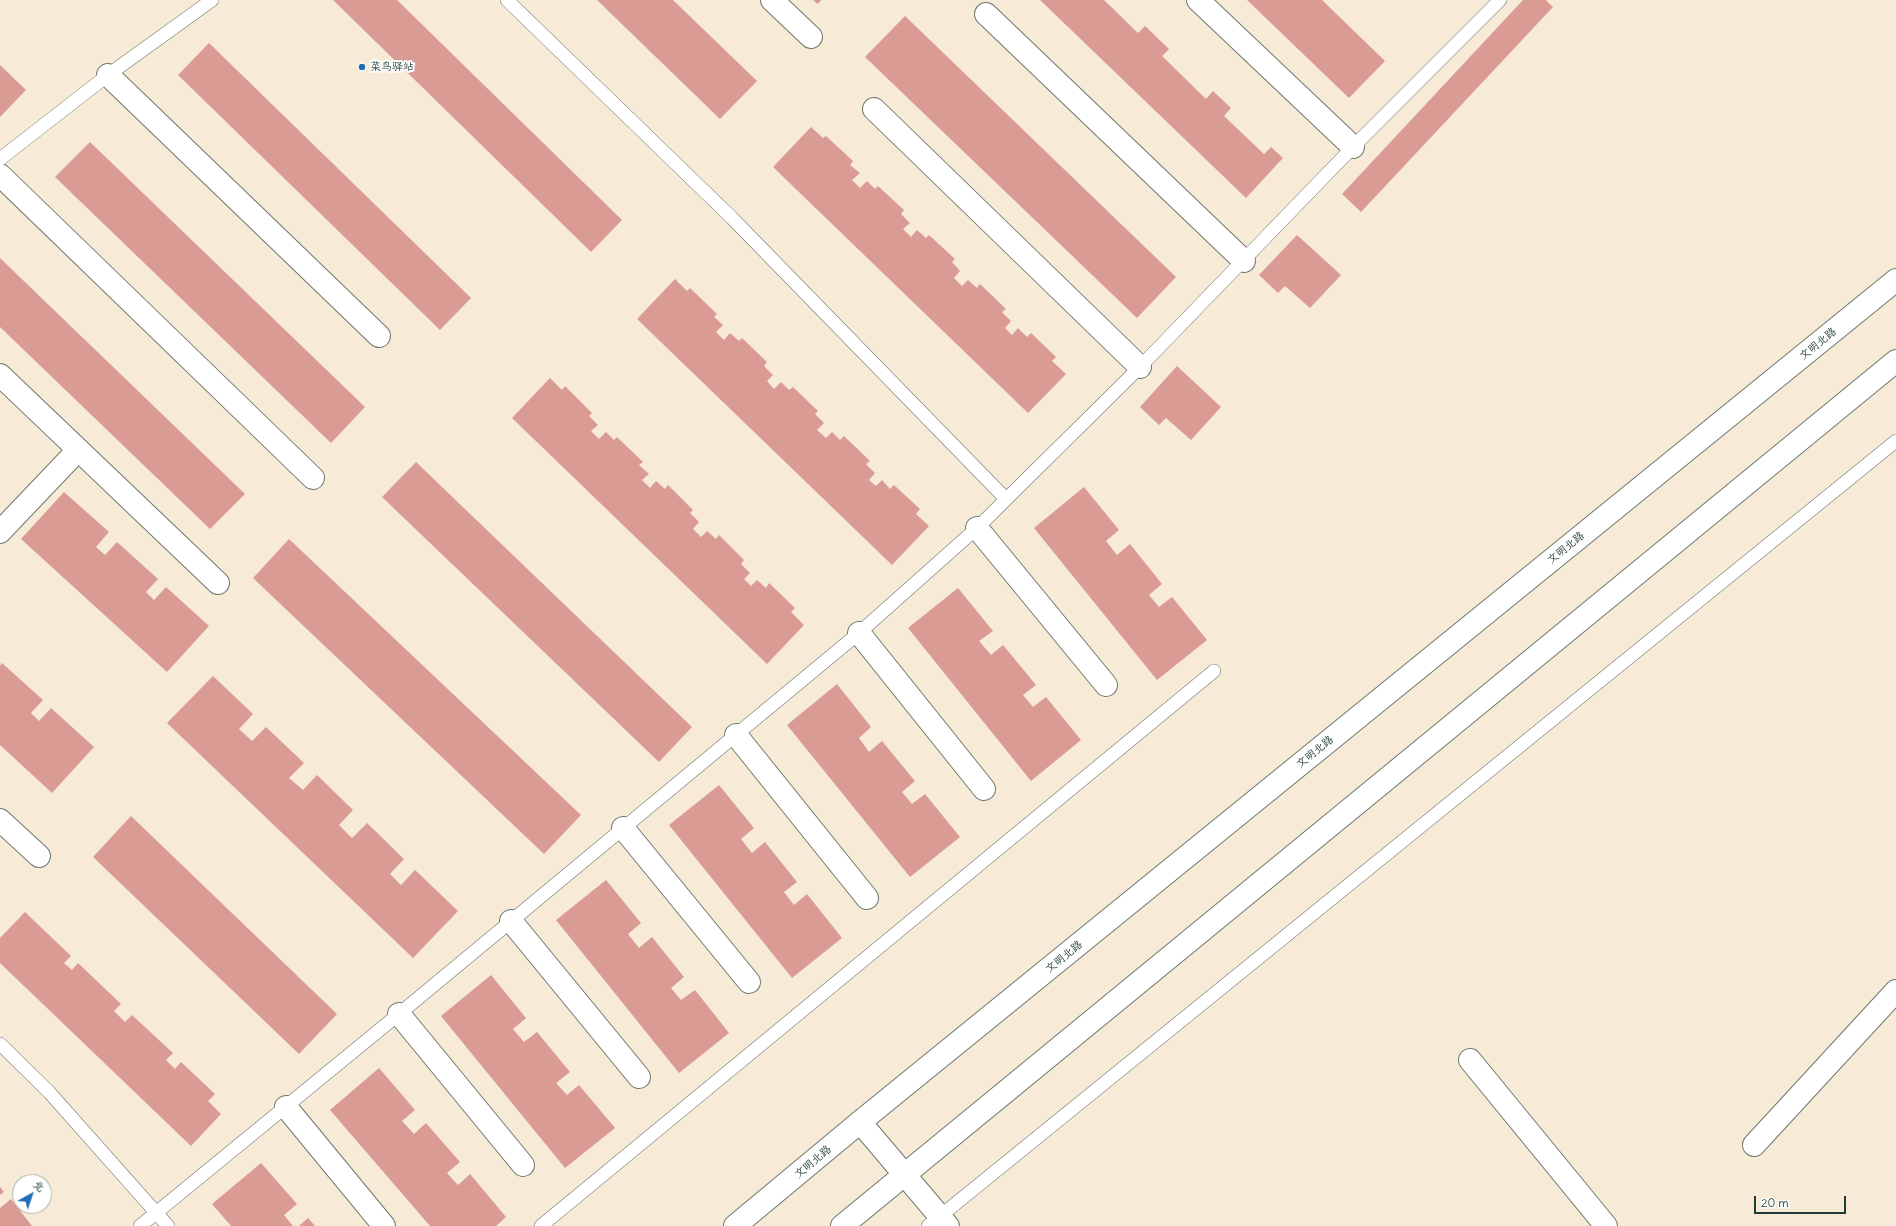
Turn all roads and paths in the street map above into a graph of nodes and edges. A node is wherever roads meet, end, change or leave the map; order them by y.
1 (212, 0) edge
2 (507, 0) edge
3 (772, 0) edge
4 (1198, 0) edge
5 (1500, 0) edge
6 (986, 14) dead end
7 (811, 37) dead end
8 (108, 75) junction
9 (874, 109) dead end
10 (1353, 147) junction
11 (0, 159) edge
12 (0, 175) edge
13 (1244, 260) junction
14 (1896, 280) edge
15 (379, 336) dead end
16 (1896, 361) edge
17 (1140, 366) junction
18 (0, 375) edge
19 (1896, 441) edge
20 (78, 450) junction
21 (313, 478) dead end
22 (1006, 499) junction
23 (977, 528) junction
24 (0, 532) edge
25 (218, 583) dead end
26 (859, 632) junction
27 (1214, 671) dead end
28 (1106, 686) dead end
29 (736, 735) junction
30 (984, 789) dead end
31 (0, 820) edge
32 (623, 828) junction
33 (39, 856) dead end
34 (867, 898) dead end
35 (511, 921) junction
36 (749, 982) dead end
37 (1896, 991) edge
38 (399, 1014) junction
39 (0, 1044) edge
40 (1470, 1060) dead end
41 (639, 1077) dead end
42 (286, 1107) junction
43 (860, 1122) junction
44 (1754, 1145) dead end
45 (523, 1165) dead end
46 (904, 1174) junction
47 (156, 1212) junction
48 (938, 1223) edge
49 (140, 1226) edge
50 (168, 1226) edge
51 (384, 1226) edge
52 (541, 1226) edge
53 (735, 1226) edge
54 (842, 1226) edge
55 (1606, 1226) edge

1 - 8 lane
2 - 22 lane
3 - 7 street
4 - 10 street
5 - 10 lane
6 - 13 street
8 - 11 lane
8 - 15 street
9 - 17 street
10 - 13 lane
12 - 21 street
13 - 17 lane
14 - 43 street, 文明北路
16 - 46 street
17 - 22 lane
18 - 20 street
19 - 48 lane
20 - 24 street
20 - 25 street
22 - 23 lane
23 - 26 lane
23 - 28 street
26 - 29 lane
26 - 30 street
27 - 52 lane
29 - 32 lane
29 - 34 street
31 - 33 street
32 - 35 lane
32 - 36 street
35 - 38 lane
35 - 41 street
37 - 44 street
38 - 42 lane
38 - 45 street
39 - 47 lane
40 - 55 street
42 - 47 lane
42 - 51 street
43 - 46 street
43 - 53 street, 文明北路
46 - 48 street
46 - 54 street
47 - 49 lane
47 - 50 lane

